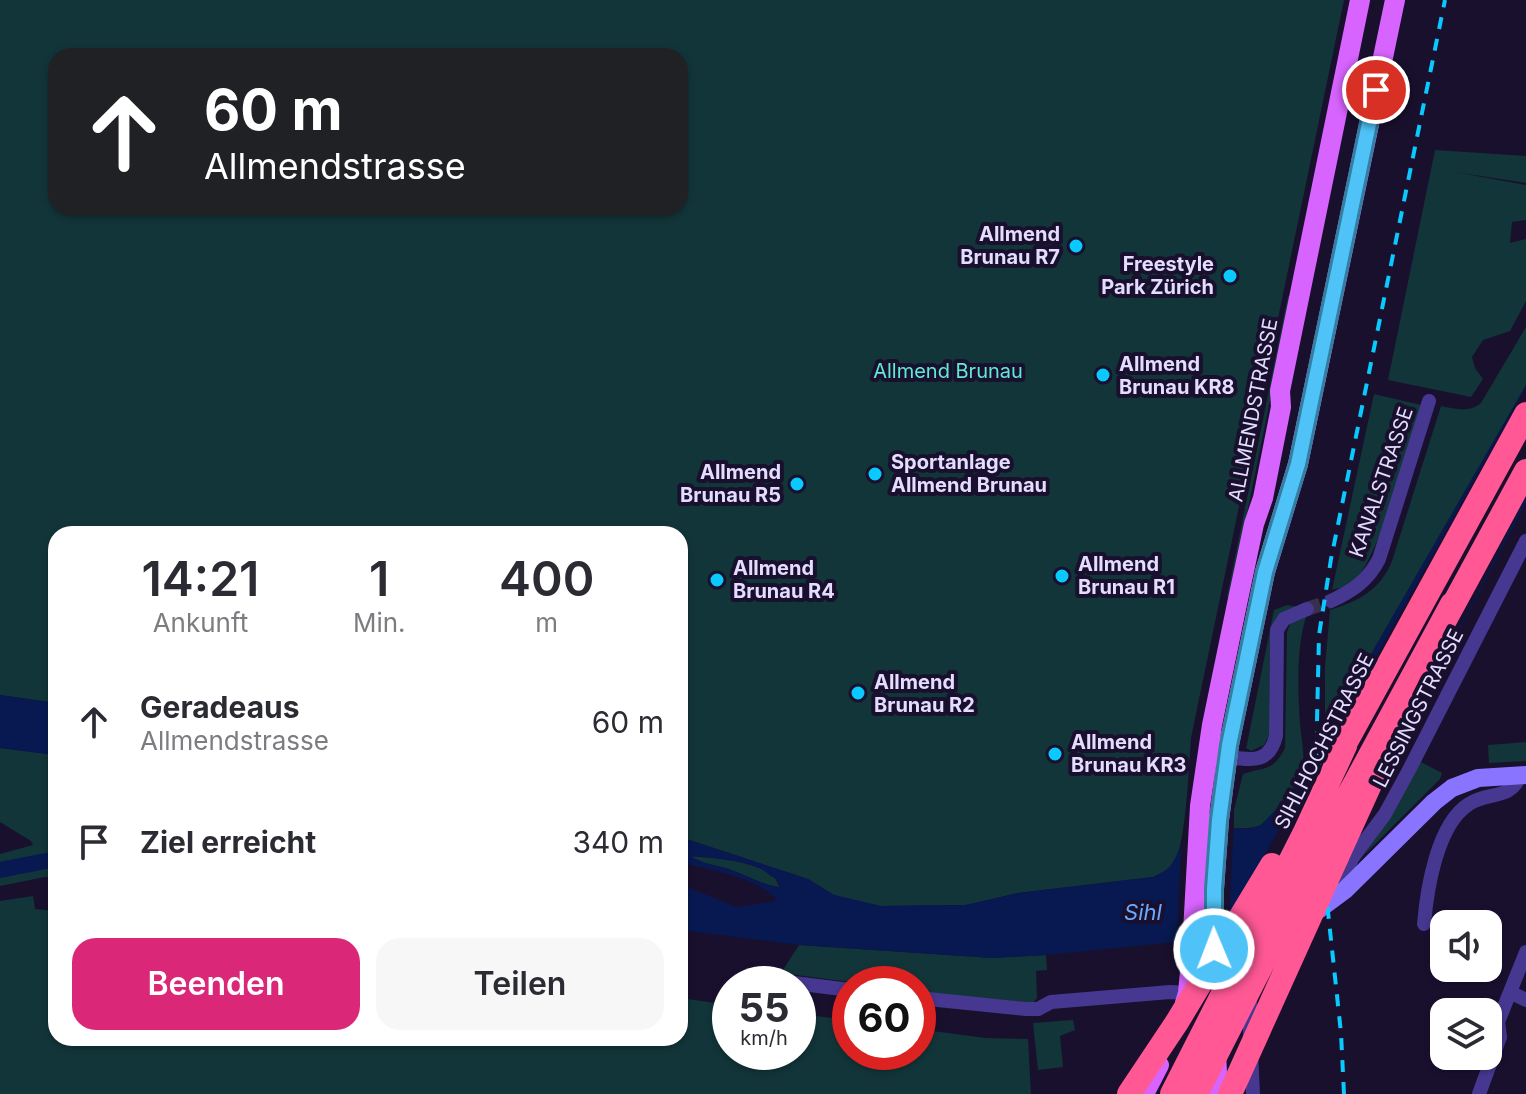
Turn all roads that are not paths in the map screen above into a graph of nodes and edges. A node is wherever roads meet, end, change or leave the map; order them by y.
1 (1360, 0) edge
2 (1395, 0) edge
3 (1429, 401) dead end
4 (1526, 414) edge
5 (1526, 471) edge
6 (1526, 541) edge
7 (1331, 601) tunnel mouth
8 (1452, 604) junction
9 (1307, 609) tunnel mouth
10 (1345, 746) junction
11 (1228, 757) junction
12 (1523, 775) edge
13 (1345, 890) junction
14 (1424, 924) dead end
15 (1281, 938) junction
16 (1213, 942) junction
17 (1526, 952) edge
18 (1251, 970) junction
19 (1510, 992) junction
20 (1188, 993) junction
21 (936, 1000) edge
22 (1526, 1000) edge
23 (1215, 1046) junction
24 (1129, 1094) edge
25 (1144, 1094) edge
26 (1172, 1094) edge
27 (1196, 1094) edge
28 (1218, 1094) edge
29 (1230, 1094) edge
30 (1253, 1094) edge
31 (1479, 1094) edge

1 - 20 main road, ALLMENDSTRASSE
2 - 11 main road
3 - 7 street, KANALSTRASSE
4 - 10 highway, SIHLHOCHSTRASSE
5 - 8 highway
6 - 13 street, LESSINGSTRASSE
8 - 27 highway, bridge
8 - 29 highway, bridge
9 - 11 street
10 - 24 highway, bridge
10 - 26 highway, SIHLHOCHSTRASSE, bridge
11 - 16 main road
12 - 13 street
12 - 14 street
13 - 15 street
15 - 16 street
15 - 18 street
16 - 23 main road
17 - 19 street
18 - 23 street
18 - 30 street
19 - 22 street
19 - 31 street
20 - 21 street
20 - 25 main road
23 - 28 main road

